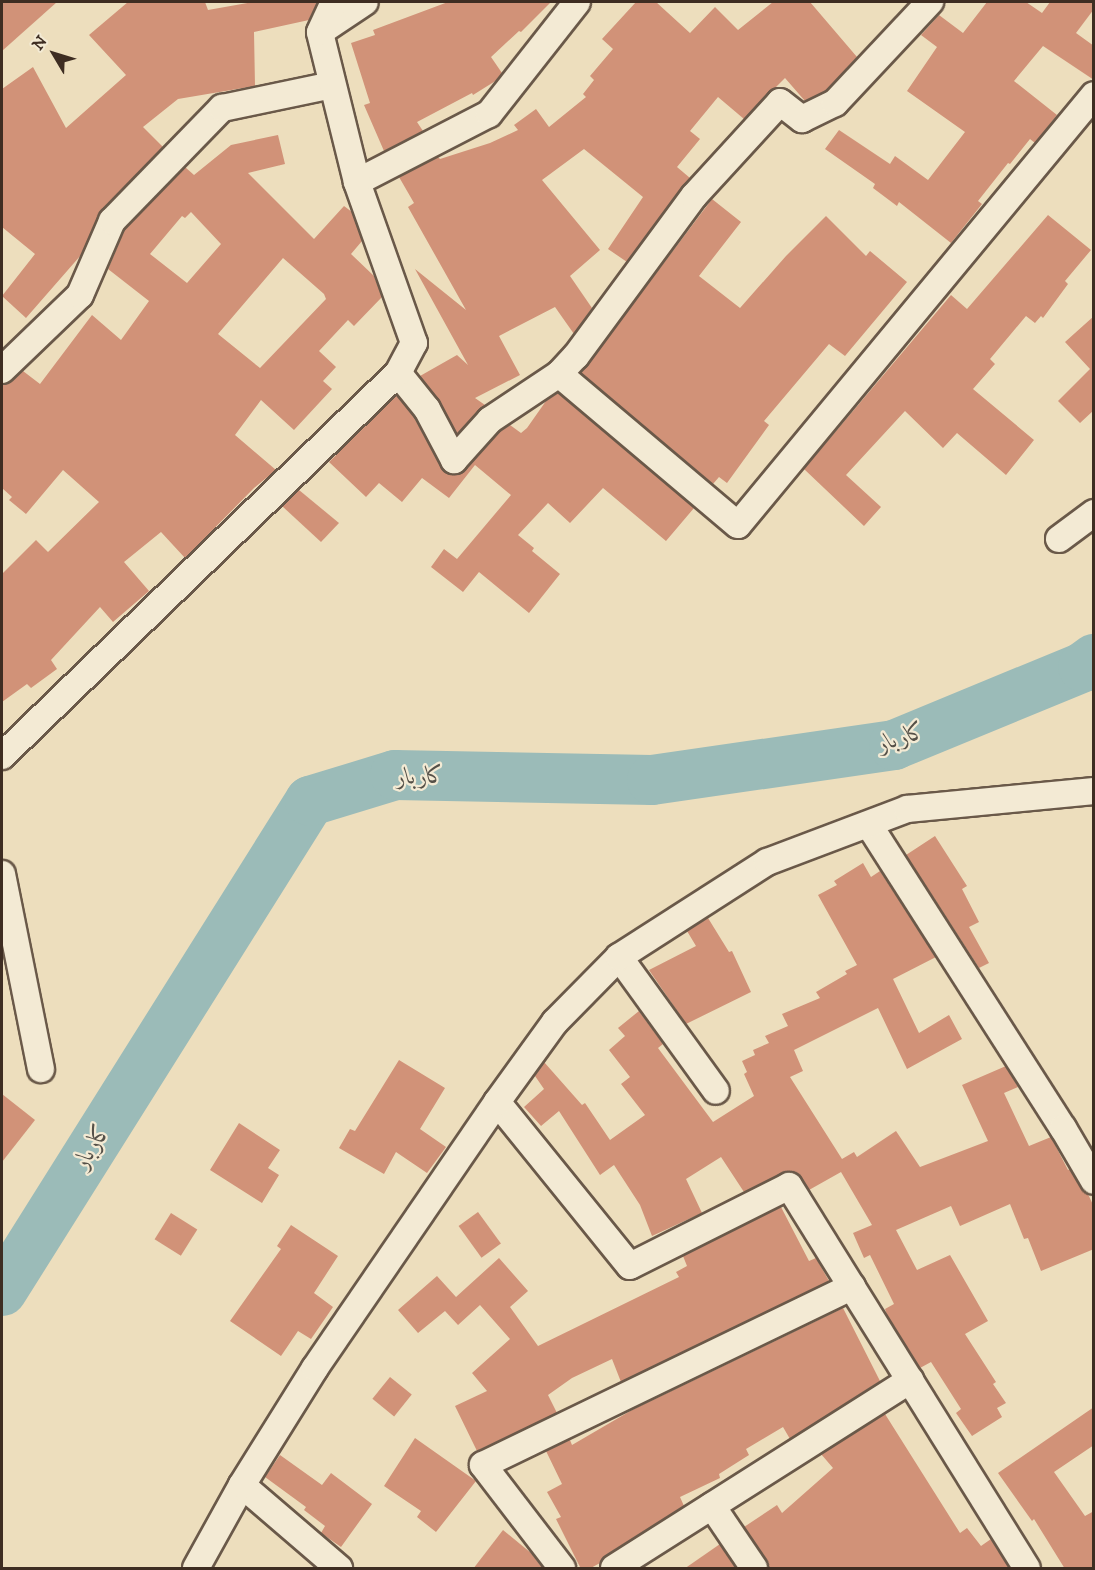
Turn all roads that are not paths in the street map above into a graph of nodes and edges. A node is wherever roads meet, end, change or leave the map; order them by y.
1 (334, 2) edge
2 (365, 2) edge
3 (577, 2) edge
4 (930, 2) edge
5 (320, 32) junction
6 (332, 85) junction
7 (1094, 95) edge
8 (357, 182) junction
9 (2, 369) edge
10 (398, 373) junction
11 (559, 374) junction
12 (1094, 513) edge
13 (1059, 539) dead end
14 (2, 756) edge
15 (1094, 791) edge
16 (868, 825) junction
17 (2, 874) edge
18 (619, 957) junction
19 (41, 1069) dead end
20 (716, 1091) dead end
21 (497, 1102) junction
22 (1094, 1181) edge
23 (852, 1287) junction
24 (910, 1380) junction
25 (242, 1485) junction
26 (712, 1506) junction
27 (196, 1569) edge
28 (339, 1569) edge
29 (562, 1569) edge
30 (614, 1569) edge
31 (754, 1569) edge
32 (1027, 1569) edge

1 - 5 street
2 - 5 street
3 - 8 street
4 - 11 street
5 - 6 street
6 - 8 street
6 - 9 street
7 - 11 street
8 - 10 street
10 - 11 street
10 - 14 street
12 - 13 street
15 - 16 street
16 - 18 street
16 - 22 street
17 - 19 street
18 - 20 street
18 - 21 street
21 - 23 street
21 - 25 street
23 - 24 street
23 - 29 street
24 - 26 street
24 - 32 street
25 - 27 street
25 - 28 street
26 - 30 street
26 - 31 street

